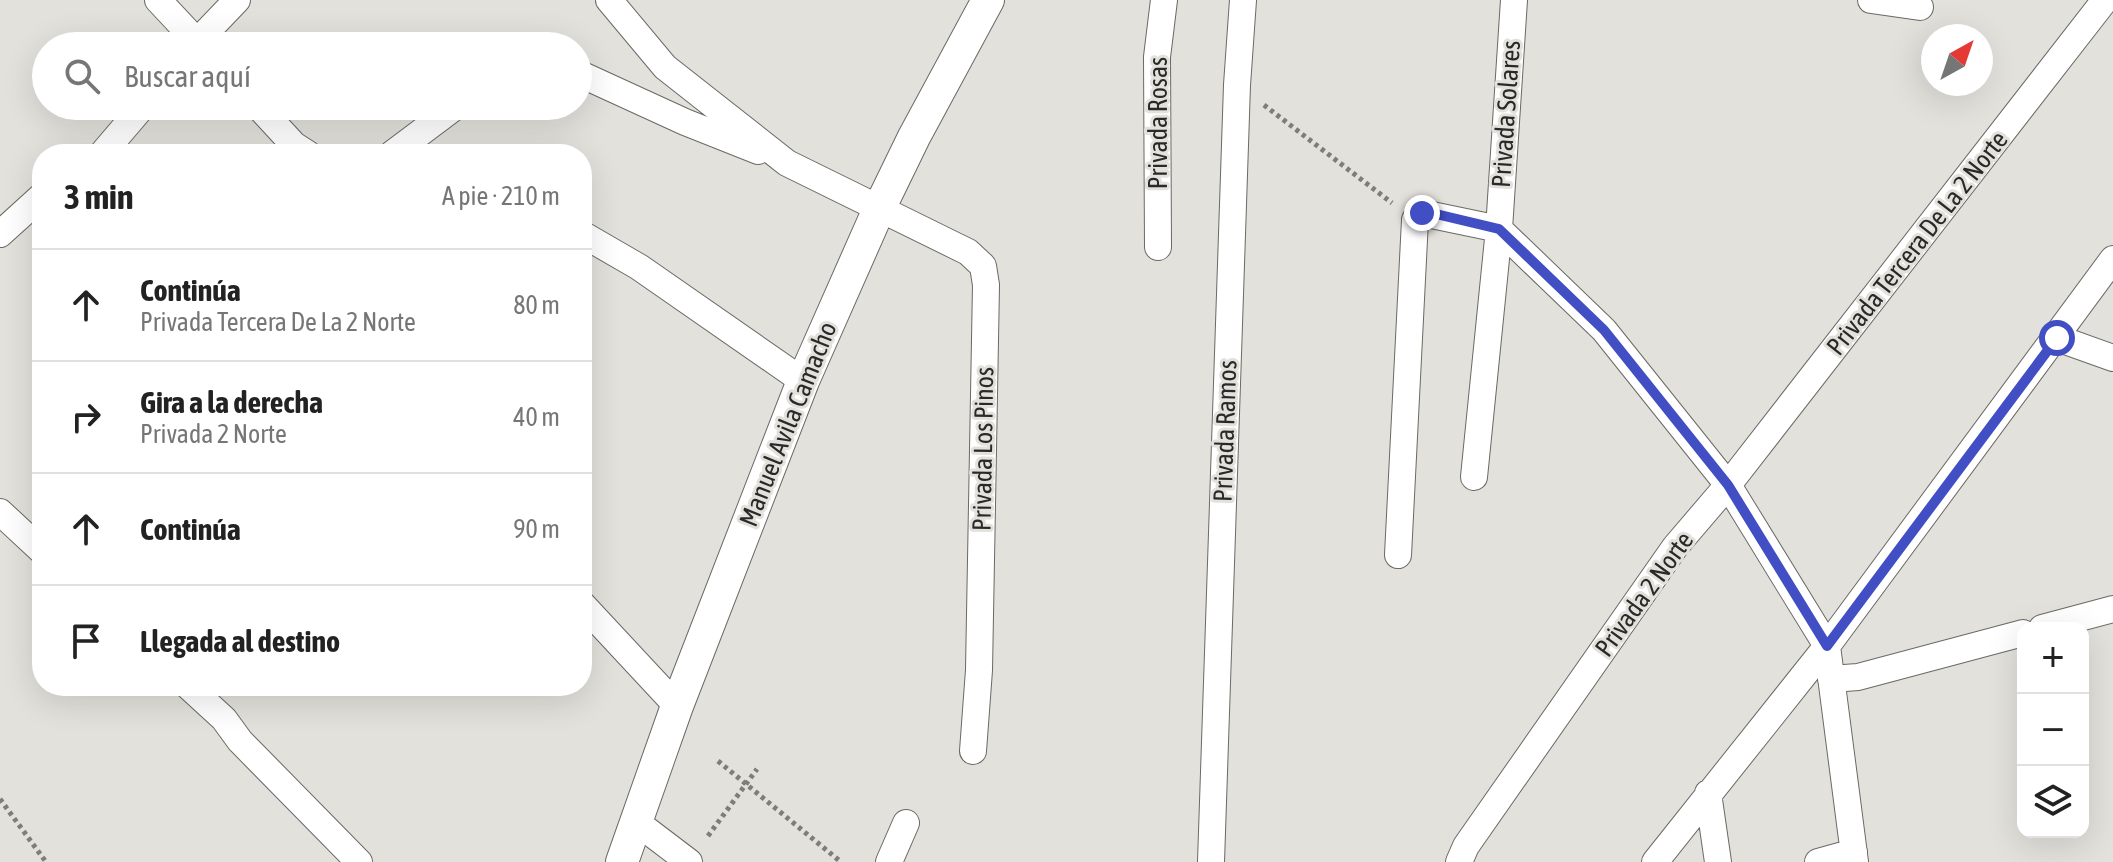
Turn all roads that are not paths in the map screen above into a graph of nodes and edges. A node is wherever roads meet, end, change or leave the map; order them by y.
1 (158, 0) edge
2 (237, 0) edge
3 (609, 0) edge
4 (988, 0) edge
5 (1164, 0) edge
6 (1243, 0) edge
7 (1514, 0) edge
8 (1871, 0) edge
9 (2105, 0) edge
10 (1920, 7) dead end
11 (186, 32) edge
12 (208, 32) edge
13 (592, 79) edge
14 (131, 120) edge
15 (270, 120) edge
16 (437, 120) edge
17 (111, 144) edge
18 (290, 144) edge
19 (405, 144) edge
20 (787, 163) junction
21 (32, 205) edge
22 (879, 209) junction
23 (1499, 229) junction
24 (0, 234) edge
25 (592, 240) edge
26 (1158, 247) dead end
27 (2113, 259) edge
28 (2057, 338) junction
29 (2113, 358) edge
30 (803, 381) junction
31 (1474, 477) dead end
32 (1728, 485) junction
33 (0, 512) edge
34 (32, 542) edge
35 (1398, 555) dead end
36 (2113, 609) edge
37 (592, 615) edge
38 (2064, 622) edge
39 (2017, 635) edge
40 (1827, 646) junction
41 (1831, 679) junction
42 (199, 696) edge
43 (677, 706) junction
44 (973, 751) dead end
45 (1708, 793) junction
46 (635, 821) junction
47 (906, 823) dead end
48 (1855, 857) edge
49 (359, 862) edge
50 (622, 862) edge
51 (689, 862) edge
52 (889, 862) edge
53 (1211, 862) edge
54 (1459, 862) edge
55 (1655, 862) edge
56 (1718, 862) edge
57 (1818, 862) edge

1 - 11 street
2 - 12 street
3 - 20 street
4 - 22 street, Manuel Avila Camacho
5 - 26 street, Privada Rosas
6 - 53 street, Privada Ramos
7 - 23 street, Privada Solares
8 - 10 street
9 - 32 street, Privada Tercera De La 2 Norte
13 - 20 street
14 - 17 street
15 - 18 street
16 - 19 street
20 - 22 street
21 - 24 street
22 - 30 street, Manuel Avila Camacho
22 - 44 street, Privada Los Pinos
23 - 31 street, Privada Solares
23 - 32 street
23 - 35 street
25 - 30 street
27 - 28 street
28 - 29 street
28 - 40 street
30 - 43 street, Manuel Avila Camacho
32 - 40 street
32 - 54 street, Privada 2 Norte
33 - 34 street
36 - 38 street
37 - 43 street
39 - 41 street
40 - 41 street
40 - 45 street
41 - 48 street
42 - 49 street
43 - 46 street, Manuel Avila Camacho
45 - 55 street
45 - 56 street
46 - 50 street, Manuel Avila Camacho
46 - 51 street
47 - 52 street
48 - 57 street

